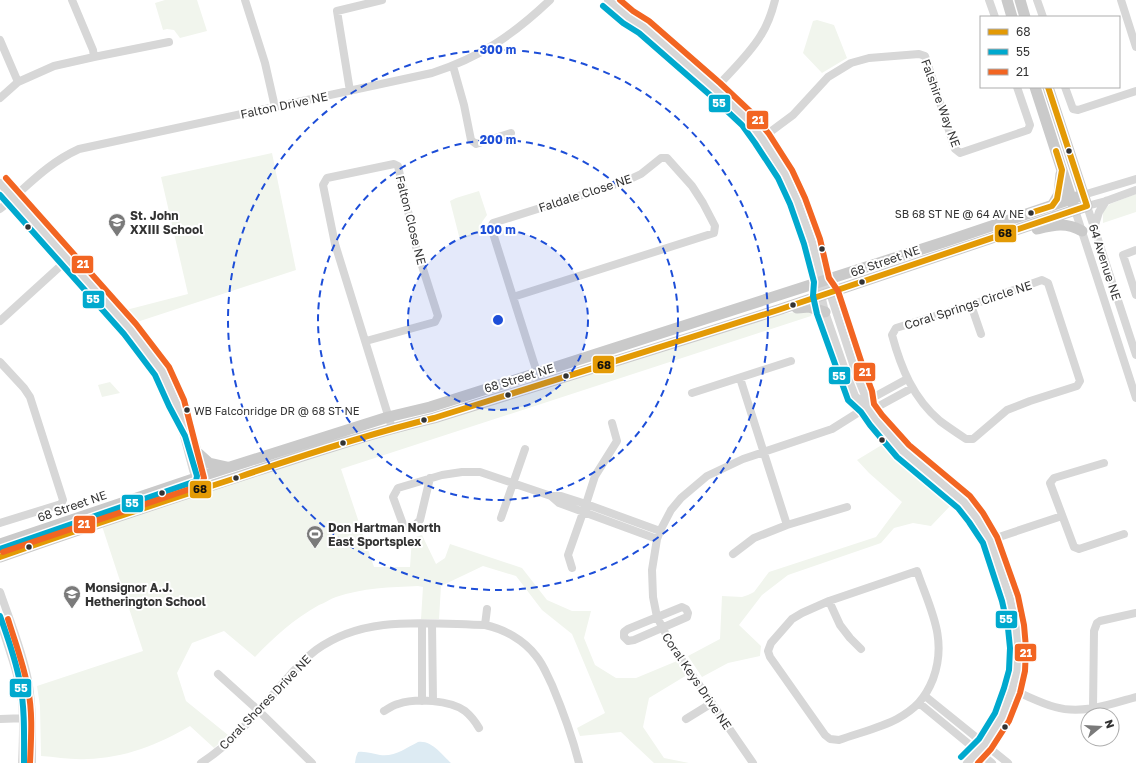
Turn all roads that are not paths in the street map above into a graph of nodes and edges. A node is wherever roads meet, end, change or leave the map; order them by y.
1 (72, 0) edge
2 (245, 0) edge
3 (382, 0) edge
4 (550, 0) edge
5 (608, 0) edge
6 (775, 0) edge
7 (989, 0) edge
8 (1007, 0) edge
9 (1020, 0) edge
10 (1037, 0) edge
11 (1121, 0) edge
12 (995, 16) edge
13 (1012, 16) edge
14 (1025, 16) edge
15 (1043, 16) edge
16 (0, 40) edge
17 (169, 42) dead end
18 (1136, 47) edge
19 (94, 57) junction
20 (452, 66) junction
21 (18, 82) junction
22 (1017, 88) edge
23 (1035, 88) edge
24 (1048, 88) edge
25 (1065, 88) edge
26 (715, 89) junction
27 (350, 90) junction
28 (1136, 91) edge
29 (0, 98) edge
30 (276, 107) junction
31 (511, 133) dead end
32 (762, 138) junction
33 (1062, 170) junction
34 (1136, 179) edge
35 (0, 183) edge
36 (1136, 190) edge
37 (1083, 195) junction
38 (14, 198) junction
39 (1072, 199) junction
40 (1106, 201) junction
41 (1052, 206) junction
42 (1087, 206) junction
43 (0, 209) edge
44 (1075, 210) junction
45 (1094, 228) junction
46 (1082, 231) junction
47 (1001, 235) junction
48 (1136, 250) edge
49 (67, 260) junction
50 (822, 281) junction
51 (826, 294) junction
52 (1136, 295) edge
53 (513, 297) junction
54 (971, 305) junction
55 (778, 310) junction
56 (825, 312) junction
57 (0, 321) edge
58 (981, 334) dead end
59 (366, 341) junction
60 (1136, 355) edge
61 (791, 361) dead end
62 (0, 362) edge
63 (537, 373) junction
64 (740, 378) junction
65 (907, 379) junction
66 (541, 385) junction
67 (912, 388) junction
68 (692, 393) dead end
69 (1136, 398) edge
70 (176, 403) junction
71 (867, 407) junction
72 (390, 422) junction
73 (612, 423) dead end
74 (525, 449) dead end
75 (763, 452) junction
76 (199, 454) junction
77 (1104, 463) dead end
78 (229, 467) junction
79 (201, 476) junction
80 (430, 478) junction
81 (514, 483) junction
82 (204, 487) junction
83 (847, 507) dead end
84 (585, 508) junction
85 (1062, 516) junction
86 (501, 518) dead end
87 (0, 523) edge
88 (787, 525) junction
89 (1124, 534) dead end
90 (659, 535) junction
91 (990, 540) junction
92 (0, 544) edge
93 (733, 554) dead end
94 (0, 557) edge
95 (572, 568) dead end
96 (0, 592) edge
97 (829, 601) junction
98 (487, 609) dead end
99 (1136, 612) edge
100 (657, 617) junction
101 (0, 621) edge
102 (422, 624) junction
103 (432, 624) junction
104 (485, 624) junction
105 (662, 628) junction
106 (860, 649) dead end
107 (19, 650) junction
108 (10, 653) junction
109 (218, 674) dead end
110 (1012, 690) junction
111 (925, 696) junction
112 (1136, 697) edge
113 (422, 701) junction
114 (433, 701) junction
115 (712, 703) junction
116 (919, 703) junction
117 (1093, 707) edge
118 (1100, 707) edge
119 (1080, 710) edge
120 (259, 711) junction
121 (384, 711) dead end
122 (23, 718) junction
123 (32, 718) junction
124 (0, 719) edge
125 (686, 719) dead end
126 (479, 728) dead end
127 (985, 744) junction
128 (978, 752) junction
129 (22, 763) edge
130 (32, 763) edge
131 (201, 763) edge
132 (312, 763) edge
133 (580, 763) edge
134 (753, 763) edge
135 (967, 763) edge
136 (992, 763) edge
137 (1008, 763) edge

1 - 19 street
2 - 30 street
3 - 27 street
4 - 20 street, Falton Drive NE
5 - 26 street
6 - 26 street
7 - 12 street
8 - 13 main road
9 - 14 main road
10 - 15 street
11 - 18 street
16 - 21 street
17 - 19 street
19 - 21 street
20 - 27 street, Falton Drive NE
20 - 31 street
21 - 29 street
22 - 32 street, Falshire Way NE
23 - 33 main road, 64 Avenue NE
24 - 37 main road, 64 Avenue NE
25 - 28 street
26 - 32 street
27 - 30 street, Falton Drive NE
30 - 38 street, Falton Drive NE
32 - 50 street
33 - 39 main road, 64 Avenue NE
33 - 41 main road
34 - 37 street, 68 Street NE
35 - 38 street
36 - 40 street, 68 Street NE
37 - 39 main road, 68 Street NE
37 - 42 main road, 64 Avenue NE
38 - 43 street, Falton Drive NE
38 - 49 street
39 - 41 main road, 68 Street NE
39 - 44 main road, 64 Avenue NE
40 - 42 street, 68 Street NE
40 - 45 street
41 - 50 main road, 68 Street NE
42 - 44 main road, 68 Street NE
42 - 45 street, 64 Avenue NE
44 - 46 street, 64 Avenue NE
44 - 47 main road, 68 Street NE
45 - 60 street, 64 Avenue NE
46 - 47 main road
46 - 69 street, 64 Avenue NE
47 - 51 main road, 68 Street NE
48 - 52 street
49 - 57 street
49 - 70 street
50 - 51 street
50 - 63 main road, 68 Street NE
51 - 55 main road, 68 Street NE
51 - 56 street
51 - 71 street
53 - 53 street, Faldale Close NE
53 - 63 street, Faldale Close NE
54 - 58 street
54 - 65 street, Coral Springs Circle NE
54 - 67 street, Coral Springs Circle NE
55 - 56 main road
55 - 66 main road, 68 Street NE
56 - 71 street
59 - 59 street, Falton Close NE
59 - 72 street, Falton Close NE
61 - 64 street
62 - 87 street
63 - 66 street, Faldale Close NE
63 - 72 main road, 68 Street NE
64 - 68 street
64 - 75 street
65 - 67 street, Coral Springs Circle NE
65 - 71 street
66 - 72 main road, 68 Street NE
67 - 71 street
70 - 76 street
70 - 79 street
71 - 75 street, Coral Keys Drive NE
71 - 91 street
72 - 78 main road, 68 Street NE
72 - 82 main road, 68 Street NE
73 - 84 street
74 - 81 street
75 - 88 street
75 - 90 street, Coral Keys Drive NE
76 - 78 main road
76 - 79 street
77 - 85 street
78 - 79 main road, 68 Street NE
79 - 82 street
79 - 92 main road, 68 Street NE
80 - 80 street
80 - 81 street
81 - 84 street
81 - 86 street
82 - 94 main road, 68 Street NE
83 - 88 street
84 - 90 street
84 - 95 street
85 - 89 street
85 - 91 street
88 - 93 street
90 - 100 street, Coral Keys Drive NE
91 - 110 street
96 - 107 street
97 - 106 street
97 - 111 street
97 - 116 street
98 - 104 street
99 - 117 street
100 - 105 street, Coral Keys Drive NE
100 - 105 street
100 - 105 street
101 - 108 street
102 - 103 street, Coral Shores Drive NE
102 - 113 street
102 - 120 street, Coral Shores Drive NE
103 - 104 street, Coral Shores Drive NE
103 - 114 street
104 - 133 street, Coral Shores Drive NE
105 - 115 street, Coral Keys Drive NE
107 - 108 street
107 - 123 street
108 - 122 street
109 - 120 street
110 - 119 street
110 - 127 street
111 - 116 street
111 - 127 street
112 - 118 street
113 - 114 street
113 - 121 street
114 - 126 street
115 - 125 street
115 - 134 street, Coral Keys Drive NE
116 - 128 street
120 - 131 street, Coral Shores Drive NE
120 - 132 street
122 - 123 street
122 - 124 street
122 - 129 street
123 - 130 street
127 - 128 street
127 - 137 street
128 - 135 street
128 - 136 street

